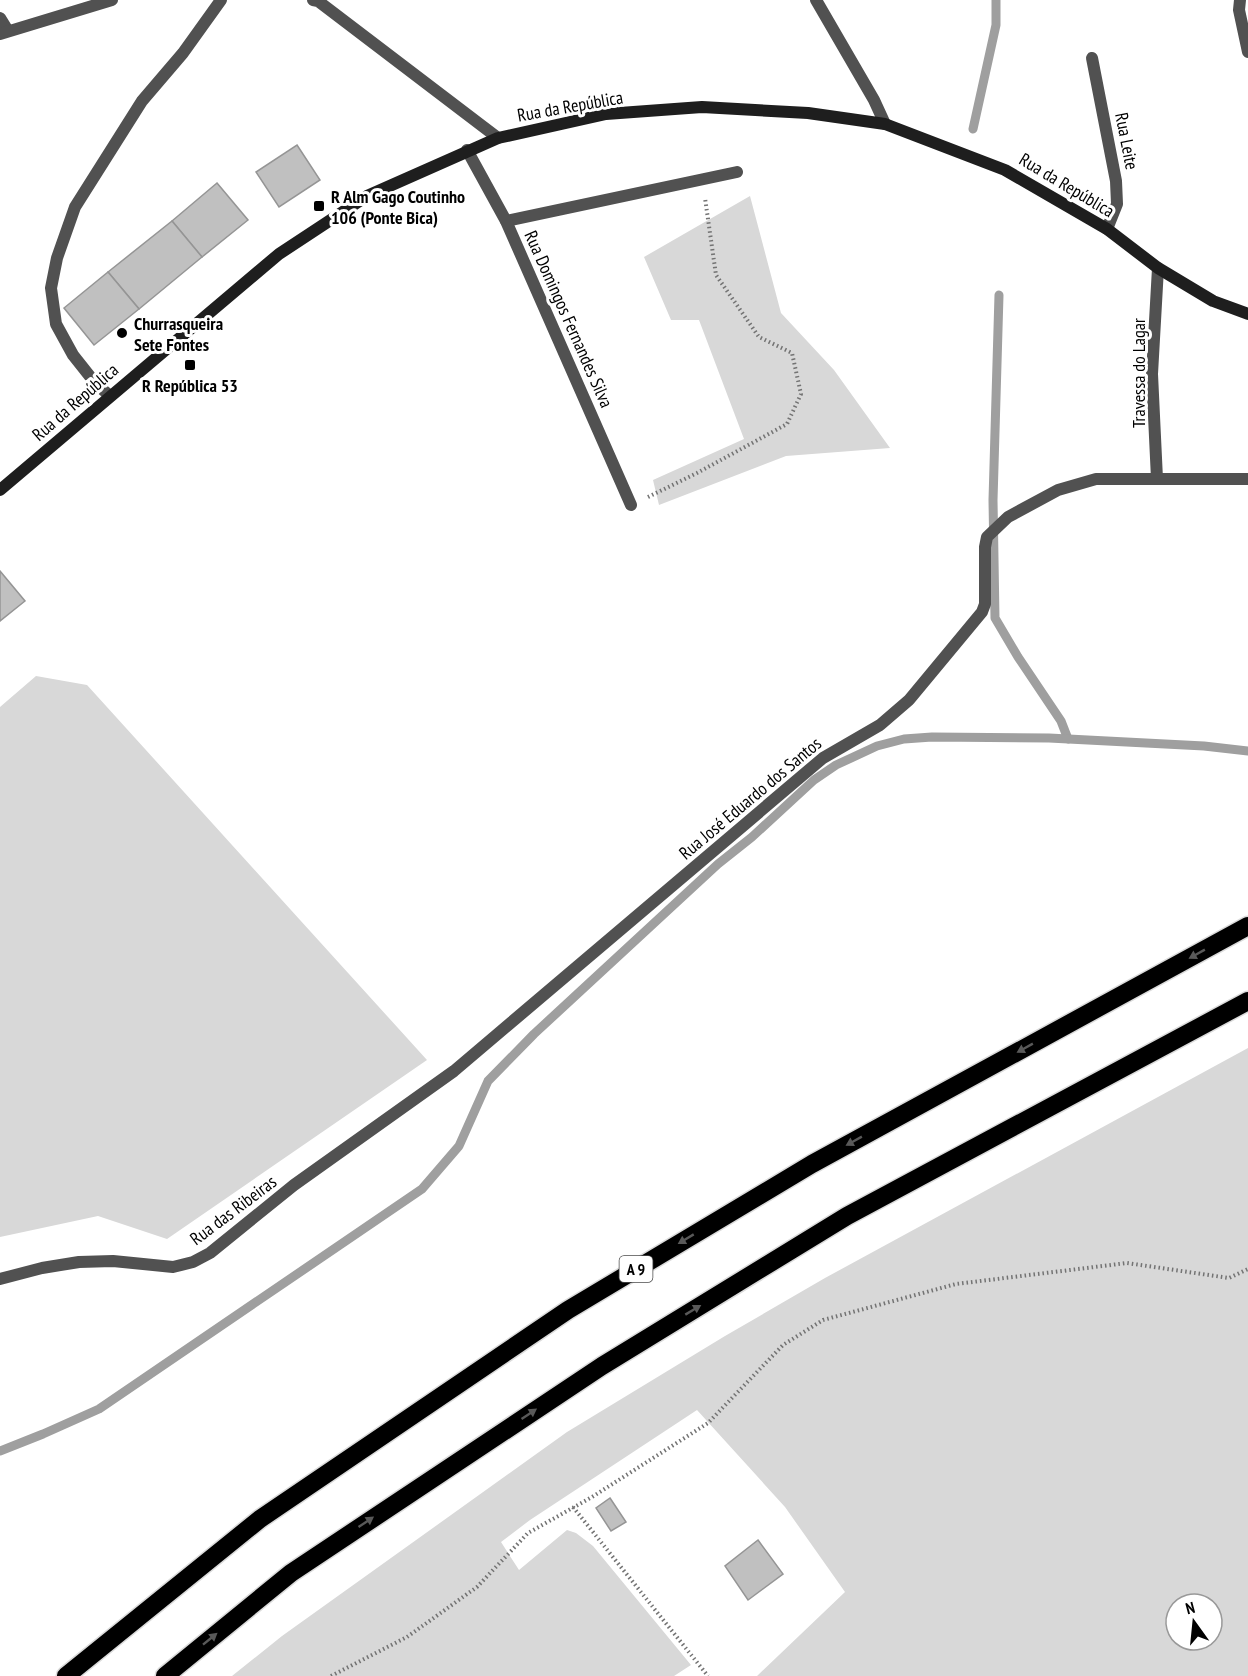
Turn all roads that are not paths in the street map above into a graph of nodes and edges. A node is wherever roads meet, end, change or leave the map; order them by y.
1 (112, 0) edge
2 (221, 0) edge
3 (317, 0) edge
4 (816, 0) edge
5 (1240, 0) edge
6 (0, 18) edge
7 (4, 33) edge
8 (1248, 52) edge
9 (1092, 58) dead end
10 (885, 124) junction
11 (498, 138) junction
12 (467, 150) junction
13 (737, 172) dead end
14 (507, 220) junction
15 (1107, 230) junction
16 (1158, 268) junction
17 (1248, 314) edge
18 (109, 396) junction
19 (1157, 479) junction
20 (1248, 479) edge
21 (0, 490) edge
22 (631, 505) road end
23 (1248, 926) edge
24 (1248, 1001) edge
25 (454, 1071) joint
26 (0, 1280) edge
27 (66, 1676) edge
28 (165, 1676) edge

1 - 7 street
2 - 18 street
3 - 11 street
4 - 10 street
5 - 8 street
6 - 7 street
9 - 15 street, Rua Leite
10 - 11 main road, Rua da República
10 - 15 main road, Rua da República
11 - 12 main road, Rua da República
12 - 14 street, Rua Domingos Fernandes Silva
12 - 18 main road, Rua da República
13 - 14 street
14 - 22 street, Rua Domingos Fernandes Silva
15 - 16 main road, Rua da República
16 - 17 main road, Rua da República
16 - 19 street, Travessa do Lagar
18 - 21 main road, Rua da República
19 - 20 street, Rua José Eduardo dos Santos
19 - 25 street, Rua José Eduardo dos Santos
23 -> 27 highway, A 9
28 -> 24 highway
25 - 26 street, Rua das Ribeiras

